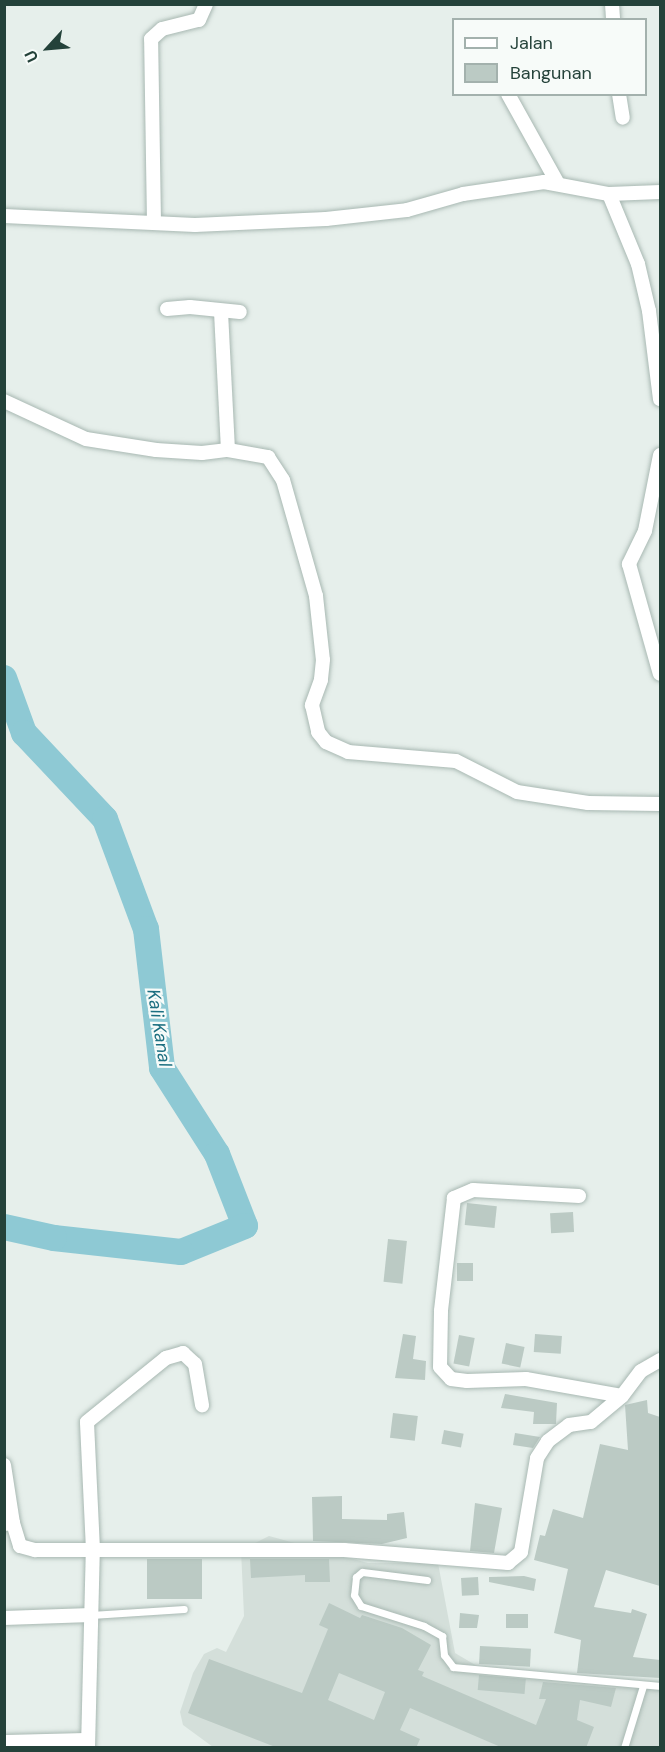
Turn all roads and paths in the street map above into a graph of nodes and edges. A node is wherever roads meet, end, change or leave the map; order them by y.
1 (206, 4) edge
2 (509, 96) edge
3 (619, 96) edge
4 (624, 118) dead end
5 (558, 184) junction
6 (660, 192) edge
7 (609, 194) junction
8 (4, 216) edge
9 (154, 223) junction
10 (166, 309) dead end
11 (221, 312) junction
12 (240, 312) dead end
13 (660, 399) edge
14 (4, 401) edge
15 (228, 450) junction
16 (660, 455) edge
17 (660, 674) edge
18 (660, 804) edge
19 (579, 1196) dead end
20 (660, 1360) edge
21 (622, 1396) junction
22 (202, 1405) dead end
23 (4, 1465) edge
24 (9, 1524) edge
25 (93, 1550) junction
26 (427, 1580) dead end
27 (184, 1609) dead end
28 (92, 1616) junction
29 (4, 1618) edge
30 (643, 1686) junction
31 (660, 1686) edge
32 (4, 1743) edge
33 (88, 1744) edge
34 (624, 1748) edge

1 - 9 street
2 - 5 street
3 - 4 street
5 - 7 street
5 - 9 street
6 - 7 street
7 - 13 street
8 - 9 street
10 - 11 street
11 - 12 street
11 - 15 street
14 - 15 street
15 - 18 street
16 - 17 street
19 - 21 street
20 - 21 street
21 - 25 street
22 - 25 street
23 - 24 street
24 - 25 street
25 - 28 street
26 - 30 lane
27 - 28 lane
28 - 29 street
28 - 33 street
30 - 31 lane
30 - 34 lane
32 - 33 street

